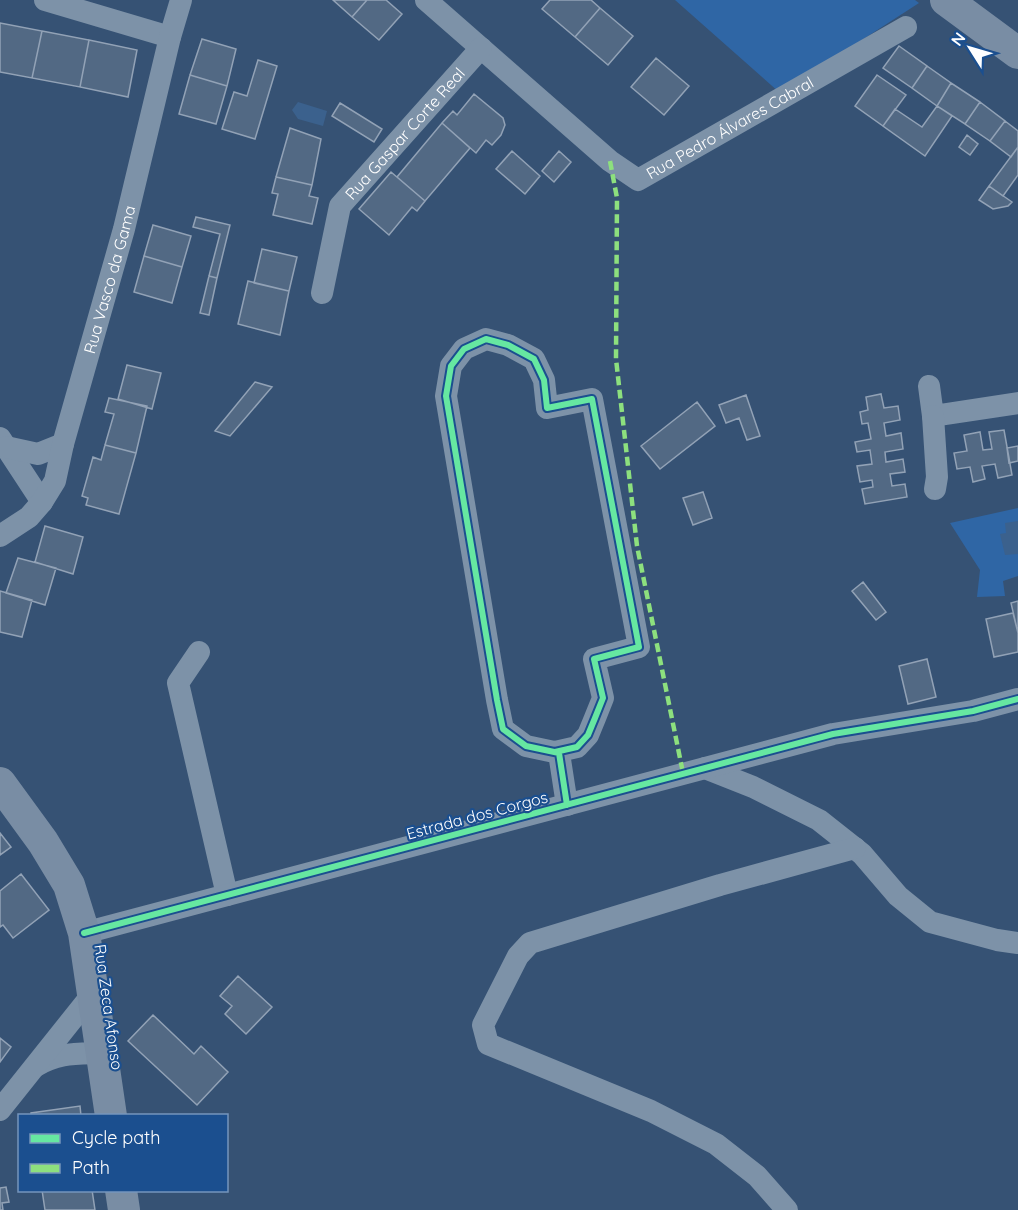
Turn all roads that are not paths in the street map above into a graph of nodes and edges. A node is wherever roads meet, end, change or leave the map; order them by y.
1 (45, 0) edge
2 (181, 0) edge
3 (426, 0) edge
4 (946, 0) edge
5 (906, 27) dead end
6 (170, 37) junction
7 (481, 48) junction
8 (1018, 53) edge
9 (322, 293) dead end
10 (929, 386) dead end
11 (1018, 403) edge
12 (933, 416) junction
13 (3, 442) edge
14 (63, 444) junction
15 (935, 489) dead end
16 (42, 502) junction
17 (0, 536) edge
18 (199, 652) dead end
19 (1018, 699) edge
20 (555, 752) junction
21 (705, 768) junction
22 (0, 783) edge
23 (567, 805) junction
24 (855, 848) junction
25 (227, 895) junction
26 (84, 933) junction
27 (1018, 943) edge
28 (94, 992) junction
29 (103, 1053) junction
30 (32, 1069) junction
31 (0, 1110) edge
32 (111, 1114) edge
33 (121, 1192) edge
34 (124, 1210) edge
35 (787, 1210) edge

1 - 6 street
2 - 6 street, Rua Vasco da Gama
3 - 7 street, Rua Pedro Álvares Cabral
4 - 8 street
5 - 7 street, Rua Pedro Álvares Cabral
6 - 14 street, Rua Vasco da Gama
7 - 9 street, Rua Gaspar Corte Real
10 - 12 street
11 - 12 street
12 - 15 street
13 - 14 street
13 - 16 street
14 - 16 street, Rua Vasco da Gama
16 - 17 street, Rua Vasco da Gama
18 - 25 street
19 - 21 street, Estrada dos Corgos
20 - 20 street
20 - 23 street
21 - 23 street, Estrada dos Corgos
21 - 24 street
22 - 26 street, Rua Zeca Afonso
23 - 25 street, Estrada dos Corgos
24 - 27 street
24 - 35 street
25 - 26 street, Estrada dos Corgos
26 - 28 street, Rua Zeca Afonso
28 - 29 street, Rua Zeca Afonso
28 - 30 street
29 - 30 street
29 - 32 street, Rua Zeca Afonso
30 - 31 street
33 - 34 street

